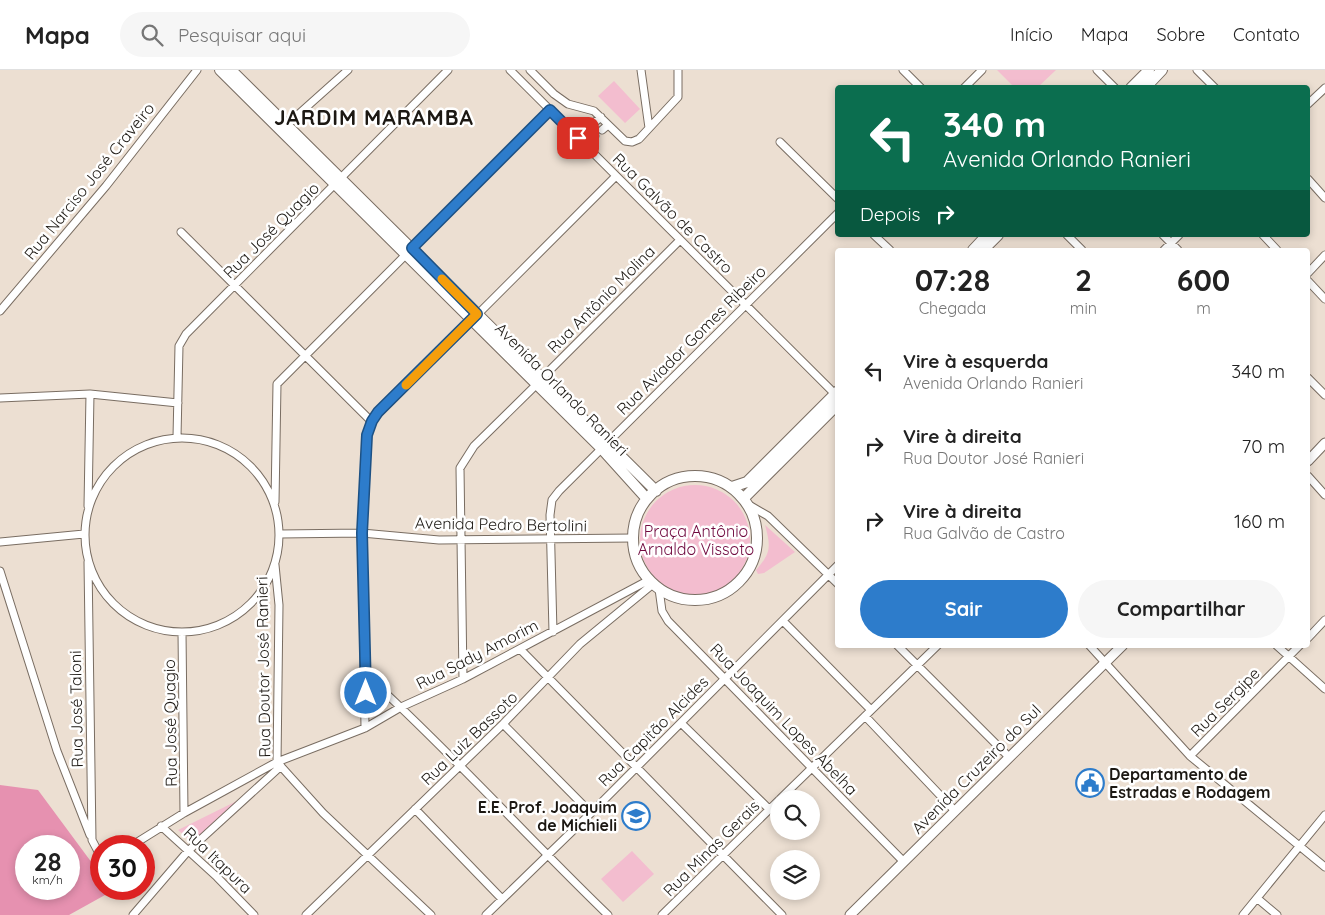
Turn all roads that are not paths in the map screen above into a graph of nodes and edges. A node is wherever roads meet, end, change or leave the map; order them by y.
1 (197, 70) edge
2 (220, 70) edge
3 (231, 70) edge
4 (348, 70) edge
5 (448, 70) edge
6 (510, 70) edge
7 (543, 70) edge
8 (642, 70) edge
9 (678, 70) edge
10 (903, 70) edge
11 (982, 70) edge
12 (1098, 70) edge
13 (1149, 70) edge
14 (1162, 70) edge
15 (1197, 70) edge
16 (532, 72) edge
17 (918, 85) edge
18 (967, 85) edge
19 (1112, 85) edge
20 (1135, 85) edge
21 (1148, 85) edge
22 (1213, 85) edge
23 (1325, 88) edge
24 (1310, 102) edge
25 (550, 110) junction
26 (283, 128) junction
27 (588, 128) dead end
28 (649, 128) junction
29 (595, 136) dead end
30 (578, 138) junction
31 (780, 142) dead end
32 (586, 146) junction
33 (616, 176) junction
34 (1310, 181) edge
35 (338, 182) junction
36 (835, 196) edge
37 (1325, 198) edge
38 (835, 216) edge
39 (181, 232) dead end
40 (876, 237) edge
41 (996, 237) edge
42 (1069, 237) edge
43 (1165, 237) edge
44 (1177, 237) edge
45 (1265, 237) edge
46 (680, 240) junction
47 (1171, 243) junction
48 (888, 248) edge
49 (983, 248) edge
50 (1080, 248) edge
51 (1166, 248) edge
52 (1176, 248) edge
53 (1276, 248) edge
54 (409, 251) junction
55 (1325, 255) edge
56 (1310, 271) edge
57 (1310, 283) edge
58 (236, 284) junction
59 (1325, 299) edge
60 (745, 305) junction
61 (0, 310) edge
62 (474, 317) junction
63 (306, 354) junction
64 (1310, 380) edge
65 (539, 381) junction
66 (90, 394) junction
67 (835, 394) edge
68 (1325, 395) edge
69 (0, 398) edge
70 (835, 398) edge
71 (835, 398) edge
72 (178, 403) junction
73 (372, 421) junction
74 (177, 437) junction
75 (1325, 444) edge
76 (604, 445) junction
77 (1310, 459) edge
78 (1310, 478) edge
79 (732, 487) junction
80 (656, 490) junction
81 (1325, 495) edge
82 (647, 499) junction
83 (746, 502) junction
84 (275, 504) junction
85 (88, 510) junction
86 (362, 533) junction
87 (84, 534) junction
88 (280, 534) junction
89 (633, 538) junction
90 (461, 540) junction
91 (550, 540) junction
92 (0, 542) edge
93 (88, 560) junction
94 (275, 564) junction
95 (835, 568) edge
96 (0, 571) edge
97 (828, 574) junction
98 (835, 581) edge
99 (654, 584) junction
100 (1325, 620) edge
101 (783, 621) junction
102 (182, 632) junction
103 (553, 632) junction
104 (1310, 636) edge
105 (900, 648) edge
106 (935, 648) edge
107 (1092, 648) edge
108 (1120, 648) edge
109 (1279, 648) edge
110 (1297, 648) edge
111 (520, 649) junction
112 (1288, 657) junction
113 (1106, 663) junction
114 (917, 665) junction
115 (366, 675) junction
116 (725, 678) junction
117 (463, 679) junction
118 (548, 679) junction
119 (1325, 689) edge
120 (401, 707) junction
121 (870, 709) junction
122 (865, 716) junction
123 (681, 723) junction
124 (503, 724) junction
125 (366, 728) junction
126 (1190, 756) junction
127 (1009, 757) junction
128 (279, 764) junction
129 (458, 766) junction
130 (636, 768) junction
131 (813, 768) junction
132 (790, 790) edge
133 (415, 809) junction
134 (769, 809) joint
135 (955, 811) junction
136 (184, 813) junction
137 (591, 813) junction
138 (1325, 814) edge
139 (161, 826) junction
140 (90, 835) edge
141 (92, 835) edge
142 (148, 835) edge
143 (1300, 846) junction
144 (188, 851) junction
145 (546, 855) junction
146 (723, 855) junction
147 (368, 856) junction
148 (904, 862) junction
149 (1325, 867) edge
150 (502, 899) junction
151 (1258, 899) junction
152 (133, 915) edge
153 (254, 915) edge
154 (306, 915) edge
155 (431, 915) edge
156 (486, 915) edge
157 (608, 915) edge
158 (662, 915) edge
159 (782, 915) edge
160 (850, 915) edge
161 (1243, 915) edge
162 (1277, 915) edge

1 - 61 street, Rua Narciso José Craveiro
2 - 26 main road, Avenida Orlando Ranieri
3 - 26 main road, Avenida Orlando Ranieri
4 - 26 street
5 - 35 street, Rua José Quagio
6 - 25 street, Rua Galvão de Castro
7 - 16 street
8 - 28 street
9 - 28 street
10 - 17 street
11 - 18 street
12 - 19 street
13 - 20 main road
14 - 21 main road
15 - 22 street
16 - 28 street
23 - 24 street
25 - 30 street, Rua Galvão de Castro
25 - 54 street
26 - 35 main road, Avenida Orlando Ranieri
27 - 30 street
29 - 32 street
30 - 32 street, Rua Galvão de Castro
31 - 36 street
32 - 33 street, Rua Galvão de Castro
33 - 46 street, Rua Galvão de Castro
33 - 62 street
34 - 37 street
35 - 54 main road, Avenida Orlando Ranieri
35 - 58 street, Rua José Quagio
38 - 60 street, Rua Aviador Gomes Ribeiro
39 - 58 street
40 - 48 street
41 - 49 main road
42 - 50 street
43 - 47 street
44 - 47 street
45 - 53 street
46 - 60 street, Rua Galvão de Castro
46 - 65 street, Rua Antônio Molina
47 - 51 street
47 - 52 street
54 - 62 main road, Avenida Orlando Ranieri
54 - 63 street
55 - 56 street
57 - 59 street
58 - 63 street
58 - 72 street, Rua José Quagio
60 - 67 street, Rua Galvão de Castro
60 - 76 street, Rua Aviador Gomes Ribeiro
62 - 65 main road, Avenida Orlando Ranieri
62 - 73 street
63 - 73 street
63 - 84 street
64 - 68 street
65 - 76 main road, Avenida Orlando Ranieri
65 - 90 street, Rua Antônio Molina
66 - 69 street
66 - 72 street
66 - 85 street
70 - 79 main road
71 - 83 main road
72 - 74 street, Rua José Quagio
73 - 86 street
74 - 84 street
74 - 85 street
75 - 77 street
76 - 80 main road, Avenida Orlando Ranieri
76 - 82 main road, Avenida Orlando Ranieri
76 - 91 street, Rua Aviador Gomes Ribeiro
78 - 81 street
79 - 80 main road
79 - 83 main road
80 - 82 main road
82 - 89 main road
83 - 97 street
83 - 99 main road
84 - 88 street
85 - 87 street
86 - 88 street, Avenida Pedro Bertolini
86 - 90 street, Avenida Pedro Bertolini
86 - 115 street
87 - 92 street
87 - 93 street
88 - 94 street
89 - 91 street, Avenida Pedro Bertolini
89 - 99 main road
90 - 91 street, Avenida Pedro Bertolini
90 - 117 street, Rua Antônio Molina
91 - 103 street, Rua Aviador Gomes Ribeiro
93 - 102 street
93 - 141 street, Rua José Taloni
94 - 102 street
94 - 128 street, Rua Doutor José Ranieri
95 - 97 street, Rua Capitão Alcides
96 - 140 street
97 - 98 street
97 - 101 street, Rua Capitão Alcides
99 - 103 street, Rua Sady Amorim
99 - 116 street, Rua Joaquim Lopes Abelha
99 - 118 street, Rua Luiz Bassoto
100 - 104 street
101 - 116 street, Rua Capitão Alcides
101 - 121 street
102 - 136 street, Rua José Quagio
103 - 111 street, Rua Sady Amorim
105 - 114 street
106 - 114 street, Rua Minas Gerais
107 - 113 street
108 - 113 street, Avenida Cruzeiro do Sul
109 - 112 street
110 - 112 street, Rua Sergipe
111 - 117 street, Rua Sady Amorim
111 - 118 street
112 - 119 street
112 - 126 street, Rua Sergipe
113 - 126 street
113 - 127 street, Avenida Cruzeiro do Sul
114 - 121 street, Rua Minas Gerais
114 - 127 street
115 - 120 street
115 - 125 street
116 - 123 street, Rua Capitão Alcides
116 - 131 street, Rua Joaquim Lopes Abelha
117 - 120 street, Rua Sady Amorim
118 - 124 street, Rua Luiz Bassoto
118 - 130 street
120 - 125 street, Rua Sady Amorim
120 - 129 street
121 - 122 street, Rua Minas Gerais
122 - 131 street, Rua Minas Gerais
122 - 135 street
123 - 130 street, Rua Capitão Alcides
123 - 134 street
124 - 129 street, Rua Luiz Bassoto
124 - 137 street
125 - 128 street, Rua Sady Amorim
126 - 143 street
127 - 135 street, Avenida Cruzeiro do Sul
128 - 136 street, Rua Sady Amorim
128 - 144 street
128 - 147 street, Rua Doutor José Ranieri
129 - 133 street, Rua Luiz Bassoto
129 - 145 street
130 - 137 street, Rua Capitão Alcides
130 - 146 street
131 - 132 street, Rua Minas Gerais
131 - 148 street, Rua Joaquim Lopes Abelha
133 - 147 street, Rua Luiz Bassoto
133 - 150 street
134 - 146 street, Rua Minas Gerais
135 - 148 street, Avenida Cruzeiro do Sul
136 - 139 street, Rua Sady Amorim
137 - 145 street, Rua Capitão Alcides
138 - 143 street
139 - 142 street, Rua Sady Amorim
139 - 144 street, Rua Itapura
143 - 149 street
143 - 151 street
144 - 152 street
144 - 153 street, Rua Itapura
145 - 150 street, Rua Capitão Alcides
145 - 157 street
146 - 158 street, Rua Minas Gerais
146 - 159 street
147 - 154 street, Rua Luiz Bassoto
147 - 155 street, Rua Doutor José Ranieri
148 - 160 street, Avenida Cruzeiro do Sul
150 - 156 street, Rua Capitão Alcides
151 - 161 street
151 - 162 street

